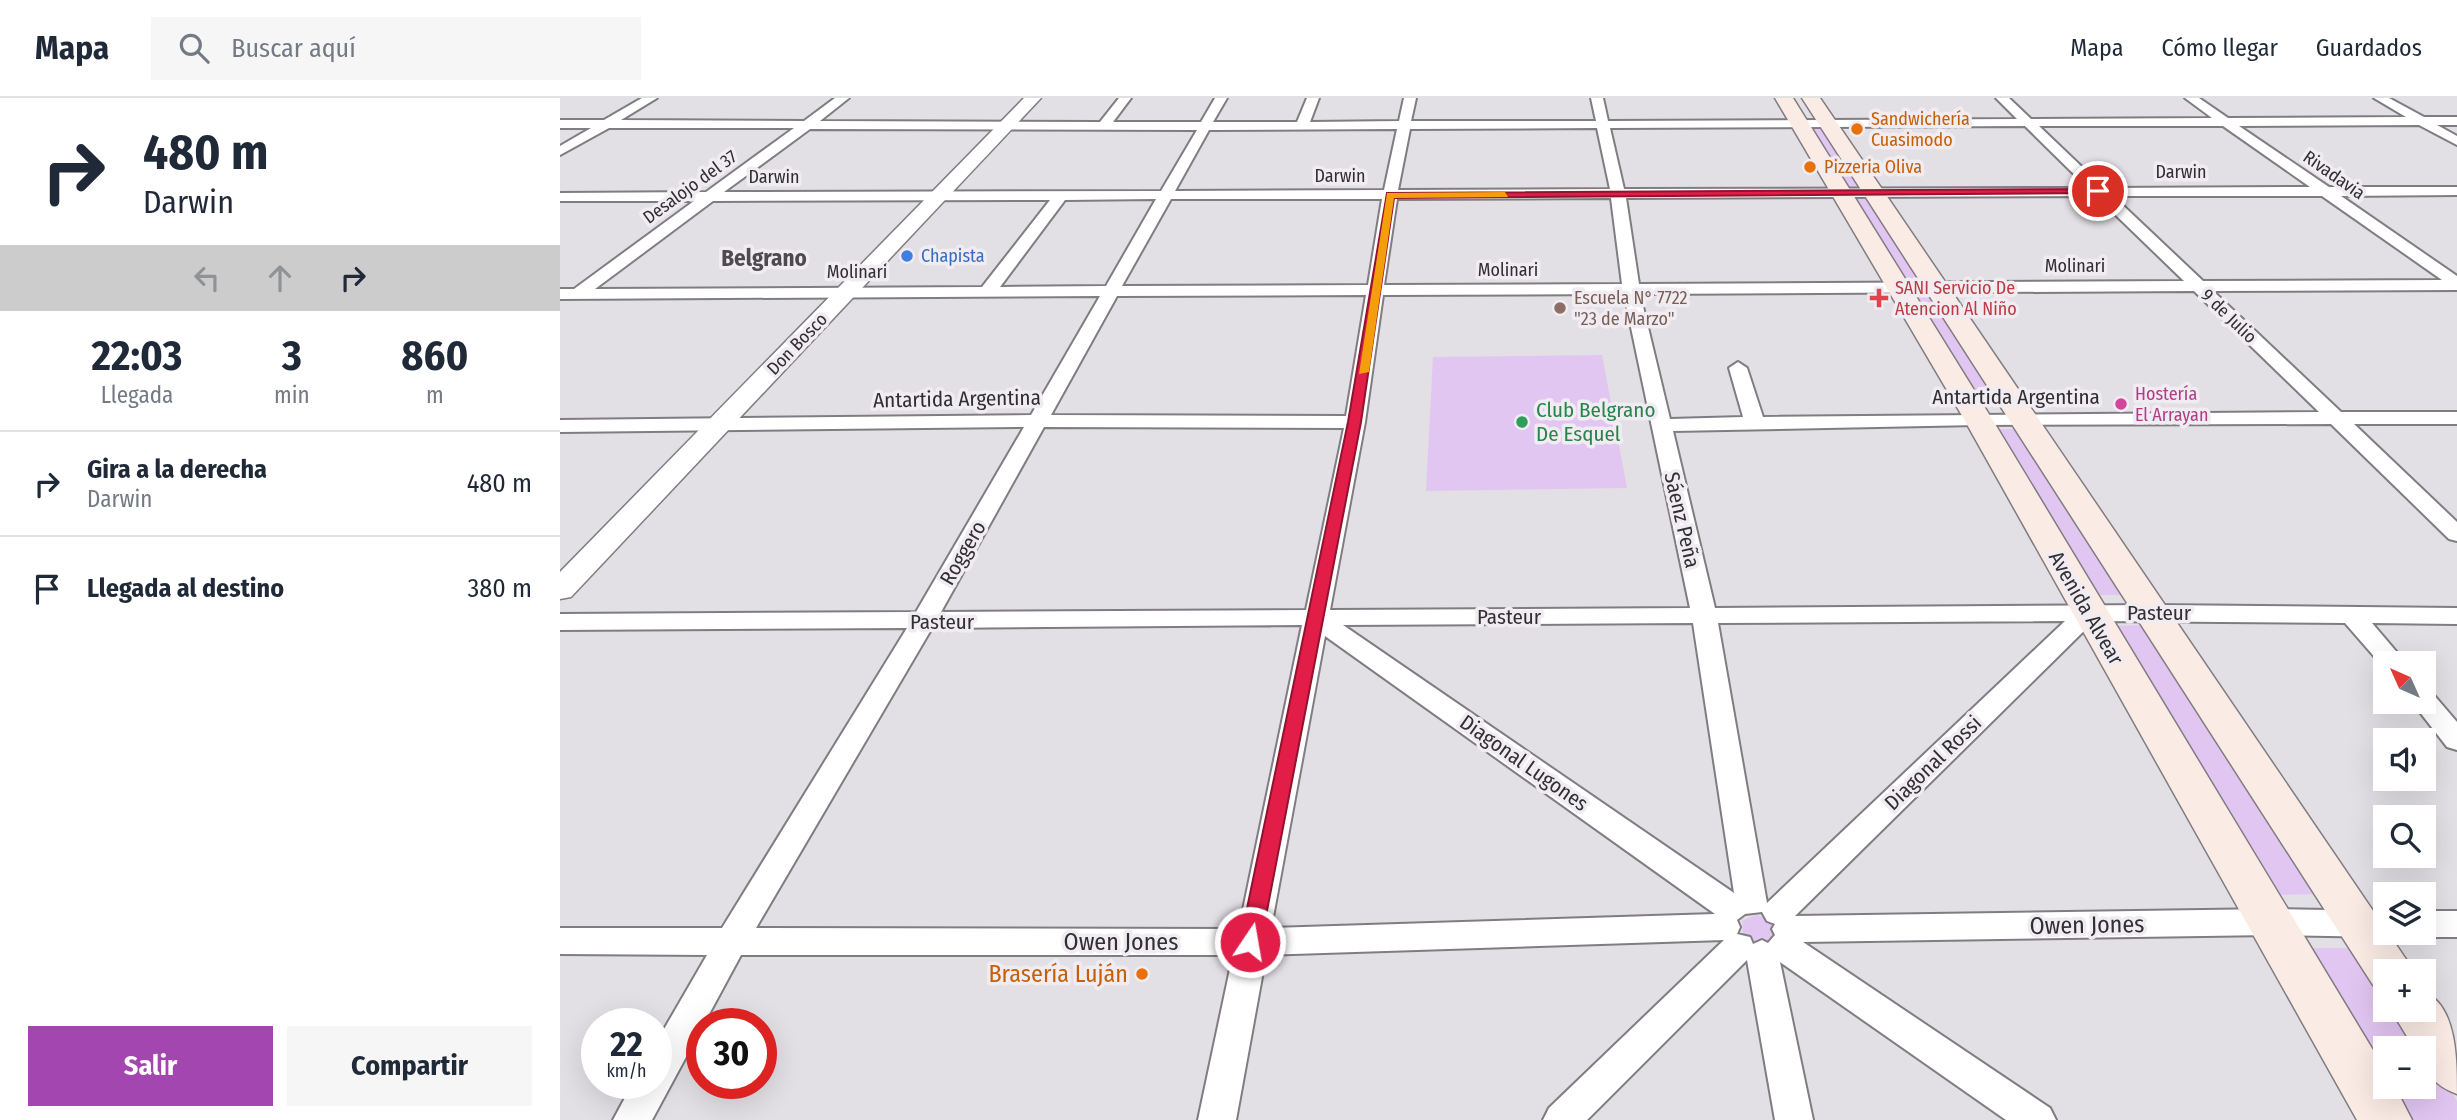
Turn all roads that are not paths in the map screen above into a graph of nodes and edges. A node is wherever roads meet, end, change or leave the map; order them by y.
1 (651, 98) edge
2 (843, 98) edge
3 (1033, 98) edge
4 (1125, 98) edge
5 (1221, 98) edge
6 (1313, 98) edge
7 (1409, 98) edge
8 (1598, 98) edge
9 (2001, 98) edge
10 (2191, 98) edge
11 (2380, 98) edge
12 (1806, 111) edge
13 (2420, 121) junction
14 (2457, 121) edge
15 (2026, 122) junction
16 (2225, 122) junction
17 (1603, 123) junction
18 (560, 124) edge
19 (603, 124) junction
20 (1302, 125) junction
21 (1404, 125) junction
22 (805, 126) junction
23 (1008, 126) junction
24 (1103, 126) junction
25 (1206, 126) junction
26 (2457, 141) edge
27 (560, 151) edge
28 (2098, 191) junction
29 (2323, 191) junction
30 (2457, 191) edge
31 (1876, 192) junction
32 (1841, 193) junction
33 (1061, 195) junction
34 (1167, 195) junction
35 (1390, 195) junction
36 (1618, 195) junction
37 (711, 196) junction
38 (936, 196) junction
39 (560, 197) edge
40 (2457, 284) edge
41 (1938, 285) junction
42 (2196, 285) junction
43 (1897, 286) junction
44 (1631, 289) junction
45 (1377, 290) junction
46 (847, 291) junction
47 (988, 291) junction
48 (1114, 291) junction
49 (560, 293) edge
50 (579, 293) junction
51 (560, 307) edge
52 (1738, 368) dead end
53 (2457, 418) edge
54 (1978, 419) junction
55 (2026, 419) junction
56 (2336, 419) junction
57 (1039, 421) junction
58 (1355, 422) junction
59 (1755, 423) junction
60 (1660, 425) junction
61 (560, 426) edge
62 (719, 426) junction
63 (2457, 534) edge
64 (560, 590) edge
65 (2088, 613) junction
66 (2151, 613) junction
67 (1704, 615) junction
68 (2353, 616) junction
69 (2457, 616) edge
70 (1316, 618) junction
71 (560, 622) edge
72 (923, 622) junction
73 (2383, 651) edge
74 (2436, 714) edge
75 (2457, 740) edge
76 (2272, 922) junction
77 (2372, 924) edge
78 (2436, 924) edge
79 (2457, 924) edge
80 (1757, 928) junction
81 (560, 942) edge
82 (731, 942) junction
83 (1250, 942) junction
84 (2385, 959) edge
85 (2424, 1022) edge
86 (672, 1048) edge
87 (2457, 1071) edge
88 (644, 1099) edge
89 (632, 1120) edge
90 (1217, 1120) edge
91 (1562, 1120) edge
92 (1794, 1120) edge
93 (2037, 1120) edge
94 (2386, 1120) edge

1 - 19 street
2 - 22 street, Desalojo del 37
3 - 23 street, Don Bosco
4 - 24 street
5 - 25 street, Roggero
6 - 20 street
7 - 21 street
8 - 17 street, Sáenz Peña
9 - 15 street, 9 de Julio
10 - 16 street, Rivadavia
11 - 13 street
12 - 15 street
12 - 17 street
12 - 31 main road
12 - 32 main road, Avenida Alvear
13 - 14 street
13 - 16 street
13 - 26 street
15 - 16 street
15 - 28 street, 9 de Julio
16 - 29 street, Rivadavia
17 - 21 street
17 - 36 street, Sáenz Peña
18 - 19 street
19 - 22 street
19 - 27 street
20 - 21 street
20 - 25 street
21 - 35 street
22 - 23 street
22 - 37 street, Desalojo del 37
23 - 24 street
23 - 38 street, Don Bosco
24 - 25 street
25 - 34 street, Roggero
28 - 29 street, Darwin
28 - 31 street, Darwin
28 - 42 street, 9 de Julio
29 - 30 street, Darwin
29 - 40 street, Rivadavia
31 - 32 street, Darwin
31 - 41 main road
32 - 36 street, Darwin
32 - 43 main road, Avenida Alvear
33 - 34 street, Darwin
33 - 38 street, Darwin
33 - 47 street
34 - 35 street, Darwin
34 - 48 street, Roggero
35 - 36 street, Darwin
35 - 45 street
36 - 44 street, Sáenz Peña
37 - 38 street, Darwin
37 - 39 street, Darwin
37 - 50 street, Desalojo del 37
38 - 46 street, Don Bosco
40 - 42 street, Molinari
41 - 42 street, Molinari
41 - 43 street, Molinari
41 - 55 main road
42 - 56 street, 9 de Julio
43 - 44 street, Molinari
43 - 54 main road, Avenida Alvear
44 - 45 street, Molinari
44 - 60 street, Sáenz Peña
45 - 48 street, Molinari
45 - 58 street
46 - 47 street, Molinari
46 - 50 street, Molinari
46 - 62 street, Don Bosco
47 - 48 street, Molinari
48 - 57 street, Roggero
49 - 50 street, Molinari
50 - 51 street, Desalojo del 37
52 - 59 street
53 - 56 street, Antartida Argentina
54 - 55 street, Antartida Argentina
54 - 59 street, Antartida Argentina
54 - 65 main road, Avenida Alvear
55 - 56 street, Antartida Argentina
55 - 66 main road
56 - 63 street, 9 de Julio
57 - 58 street, Antartida Argentina
57 - 62 street, Antartida Argentina
57 - 72 street, Roggero
58 - 70 street
59 - 60 street, Antartida Argentina
60 - 67 street, Sáenz Peña
61 - 62 street, Antartida Argentina
62 - 64 street, Don Bosco
65 - 66 street, Pasteur
65 - 67 street, Pasteur
65 - 76 main road, Avenida Alvear
65 - 80 street, Diagonal Rossi
66 - 68 street, Pasteur
66 - 77 main road
67 - 70 street, Pasteur
67 - 80 street, Sáenz Peña
68 - 69 street, Pasteur
68 - 73 street
70 - 72 street, Pasteur
70 - 80 street, Diagonal Lugones
70 - 83 street
71 - 72 street, Pasteur
72 - 82 street, Roggero
74 - 75 street
76 - 77 street, Owen Jones
76 - 80 street, Owen Jones
76 - 94 main road, Avenida Alvear
77 - 84 main road
78 - 79 street
80 - 83 street, Owen Jones
80 - 91 street, Diagonal Rossi
80 - 92 street, Sáenz Peña
80 - 93 street, Diagonal Lugones
81 - 82 street, Owen Jones
82 - 83 street, Owen Jones
82 - 86 street, Roggero
83 - 90 street
85 - 87 main road
88 - 89 street

